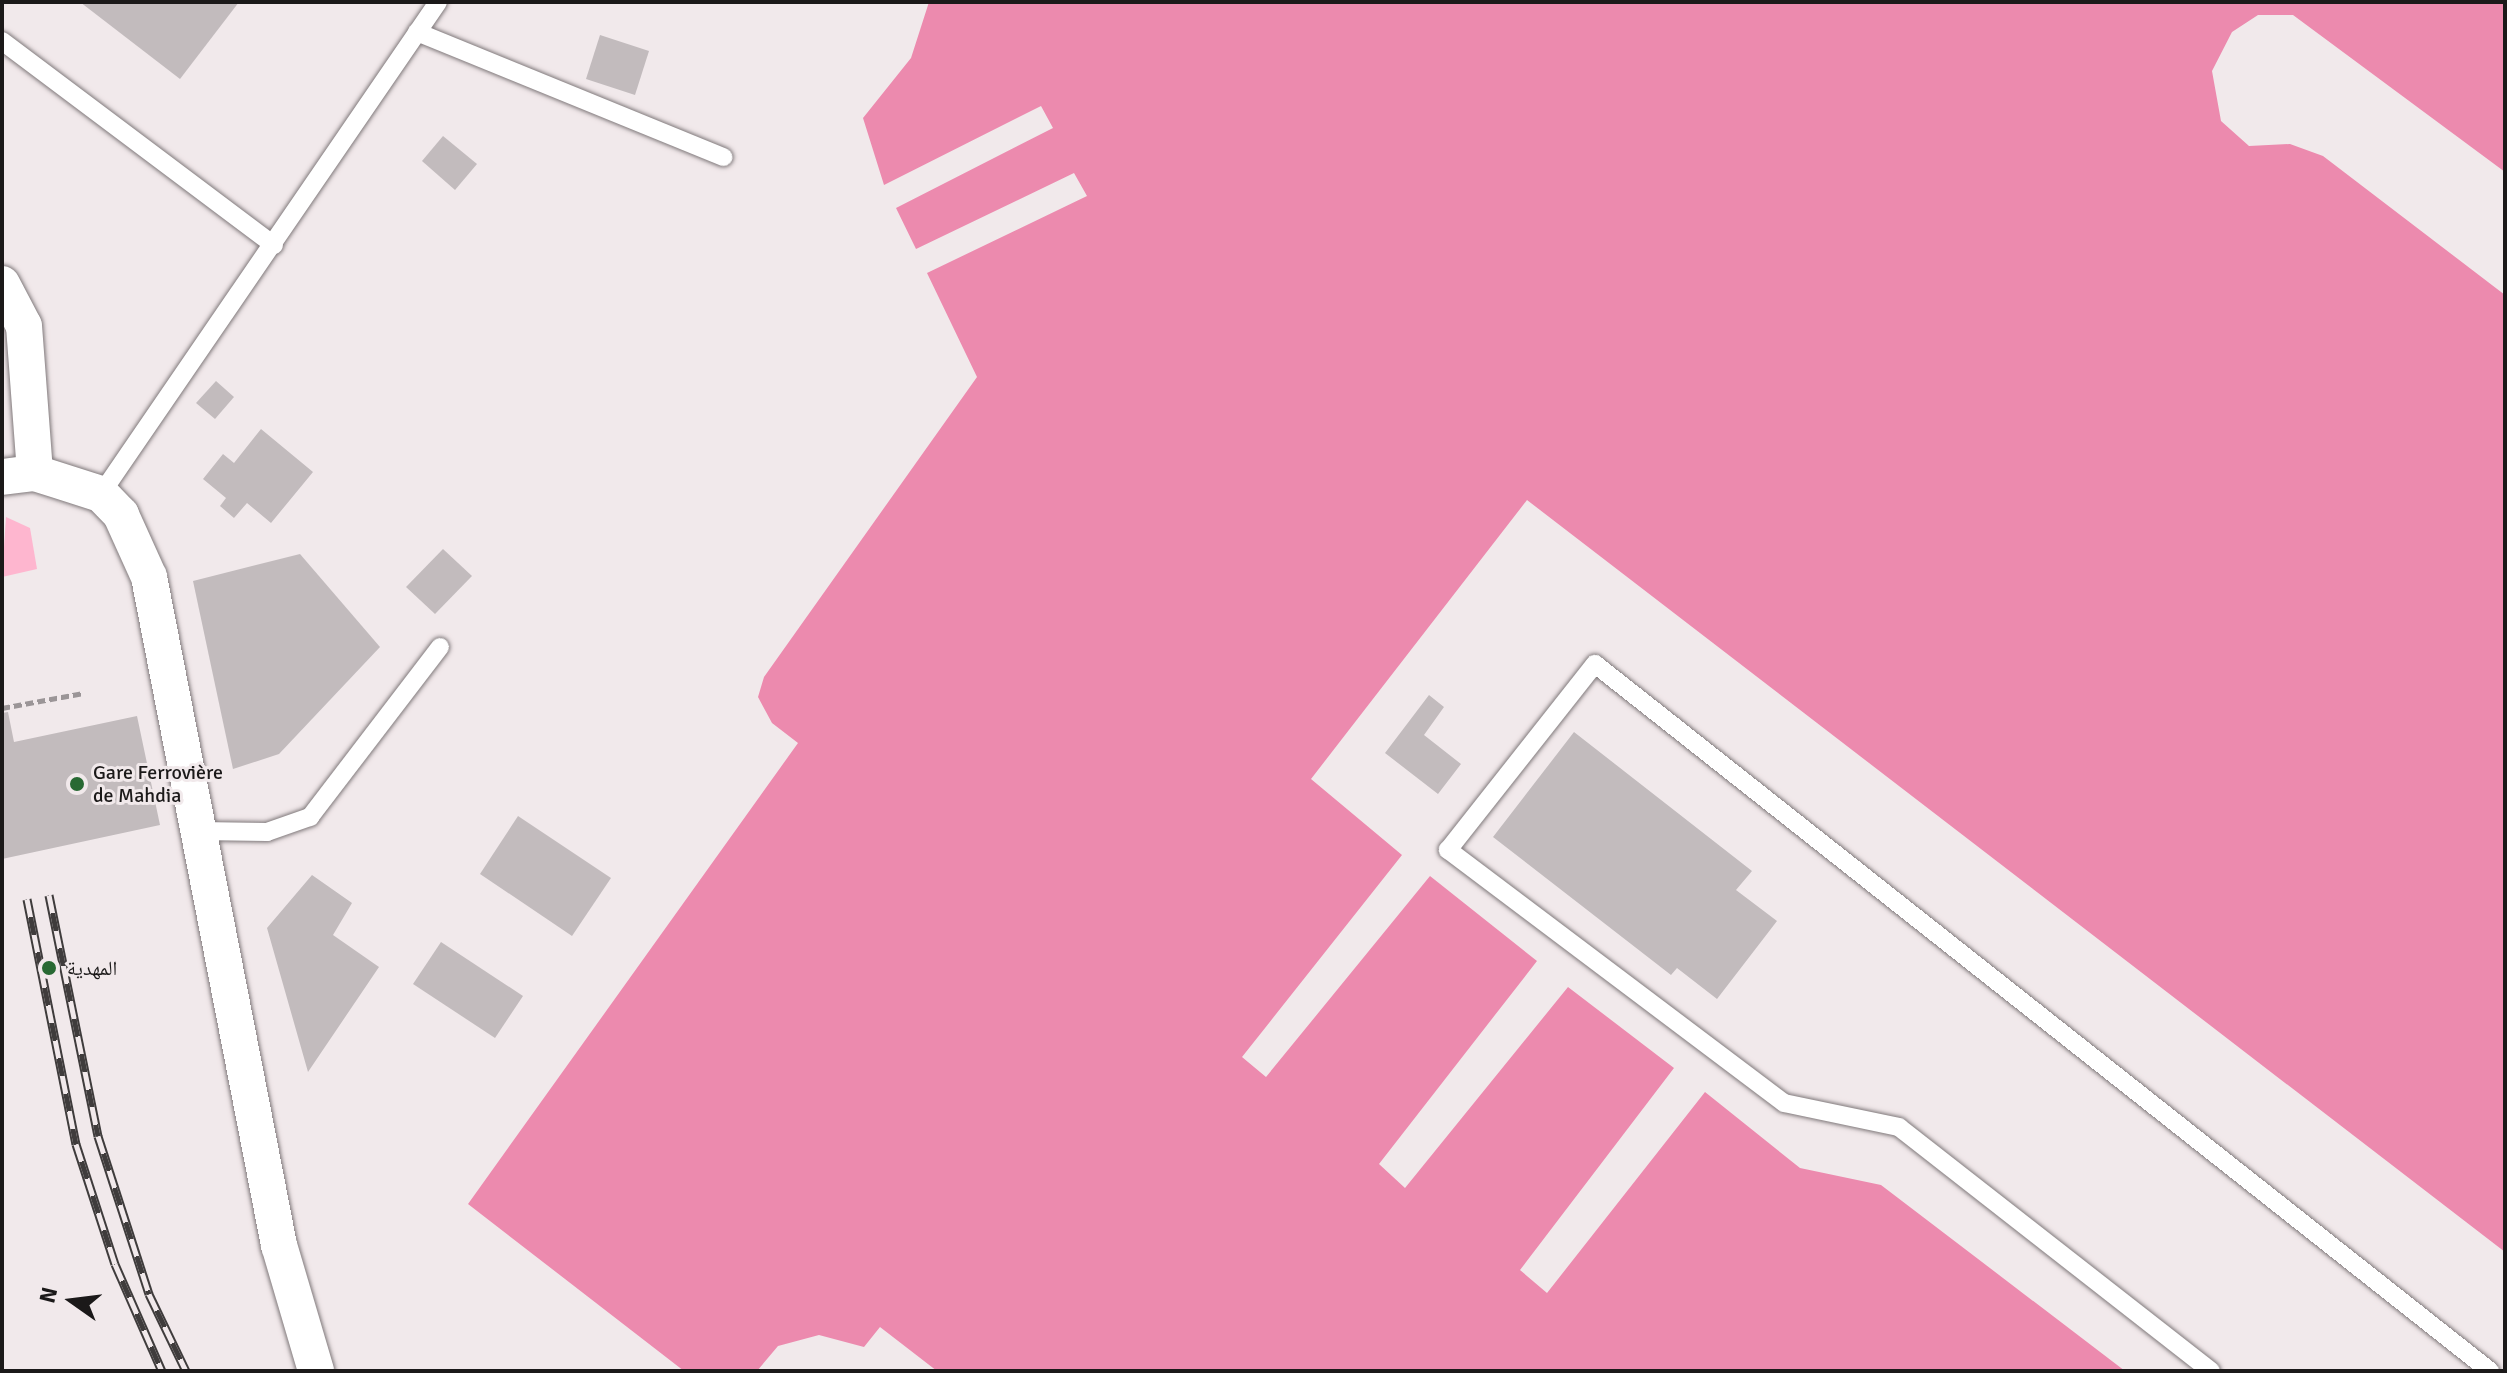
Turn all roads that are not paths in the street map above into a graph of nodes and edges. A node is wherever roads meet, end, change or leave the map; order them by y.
1 (438, 2) edge
2 (417, 32) junction
3 (2, 41) edge
4 (724, 157) dead end
5 (274, 245) junction
6 (2, 284) edge
7 (18, 475) edge
8 (101, 494) junction
9 (440, 647) dead end
10 (199, 831) junction
11 (316, 1371) edge
12 (2211, 1371) edge
13 (2490, 1371) edge

1 - 2 lane
2 - 4 lane
2 - 5 lane
3 - 5 lane
5 - 8 lane
6 - 7 street
7 - 8 street
8 - 10 street
9 - 10 lane
10 - 11 street
12 - 13 lane

